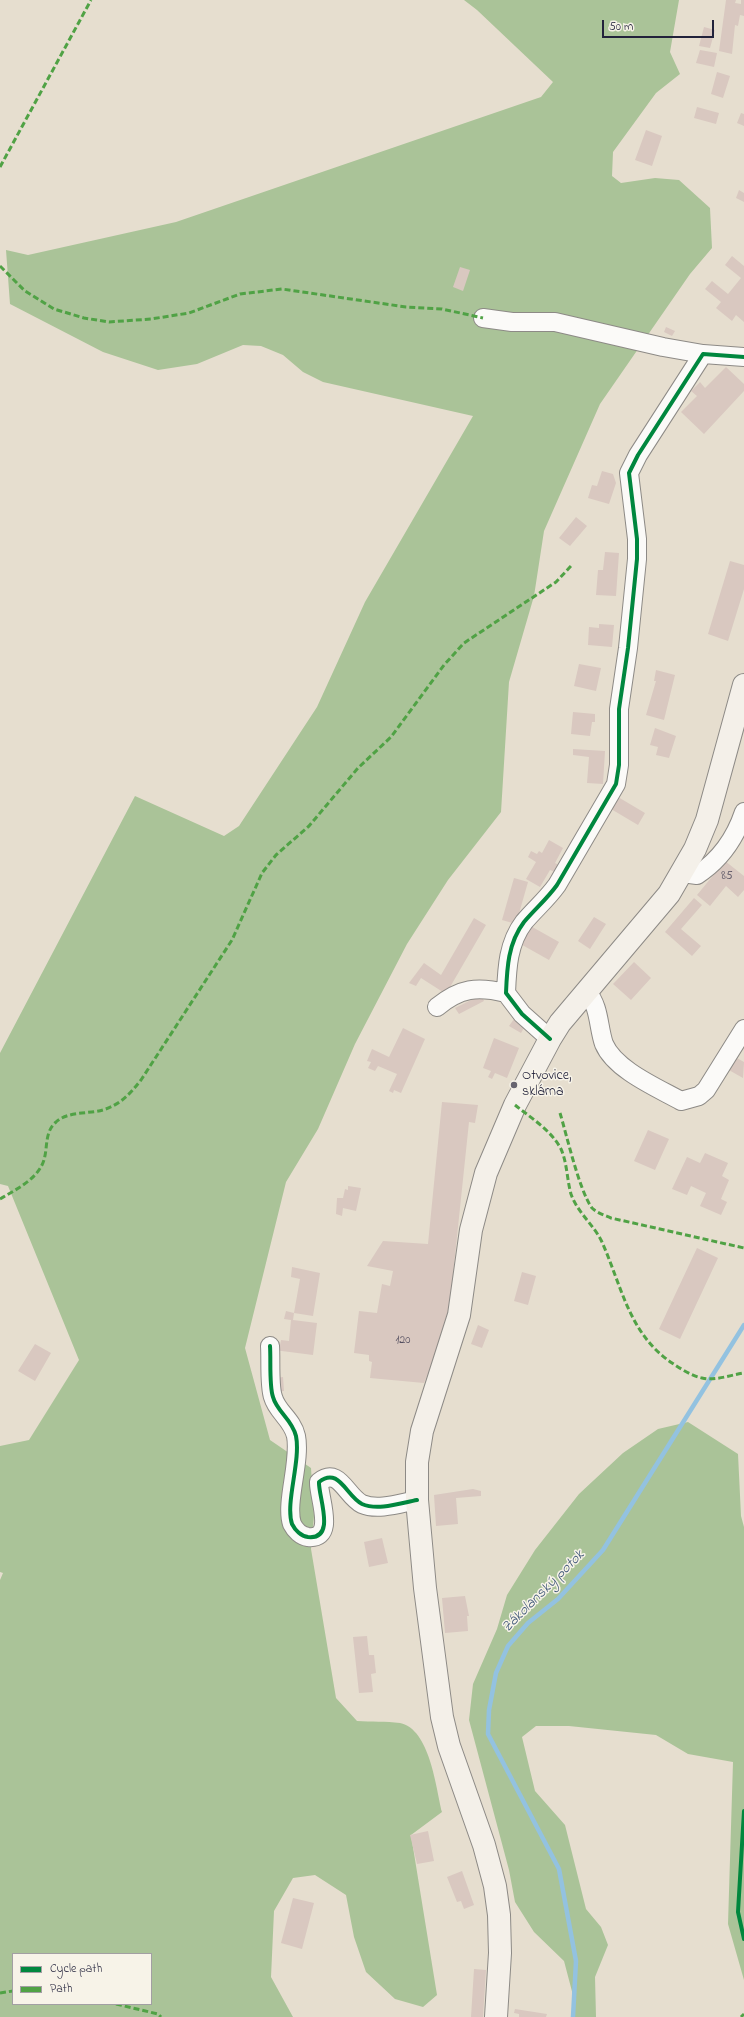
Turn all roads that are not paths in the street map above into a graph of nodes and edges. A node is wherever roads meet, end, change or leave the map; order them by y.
1 (483, 318) dead end
2 (703, 354) junction
3 (744, 357) edge
4 (744, 685) edge
5 (738, 721) edge
6 (744, 812) edge
7 (682, 873) junction
8 (587, 992) junction
9 (506, 993) junction
10 (437, 1007) dead end
11 (744, 1029) edge
12 (550, 1039) junction
13 (270, 1346) dead end
14 (417, 1500) junction
15 (496, 2017) edge

1 - 2 street
2 - 3 street
2 - 9 street
4 - 5 main road
5 - 7 main road
6 - 7 street
7 - 8 main road
8 - 11 street
8 - 12 main road
9 - 10 street
9 - 12 street
12 - 14 main road
13 - 14 street
14 - 15 main road

